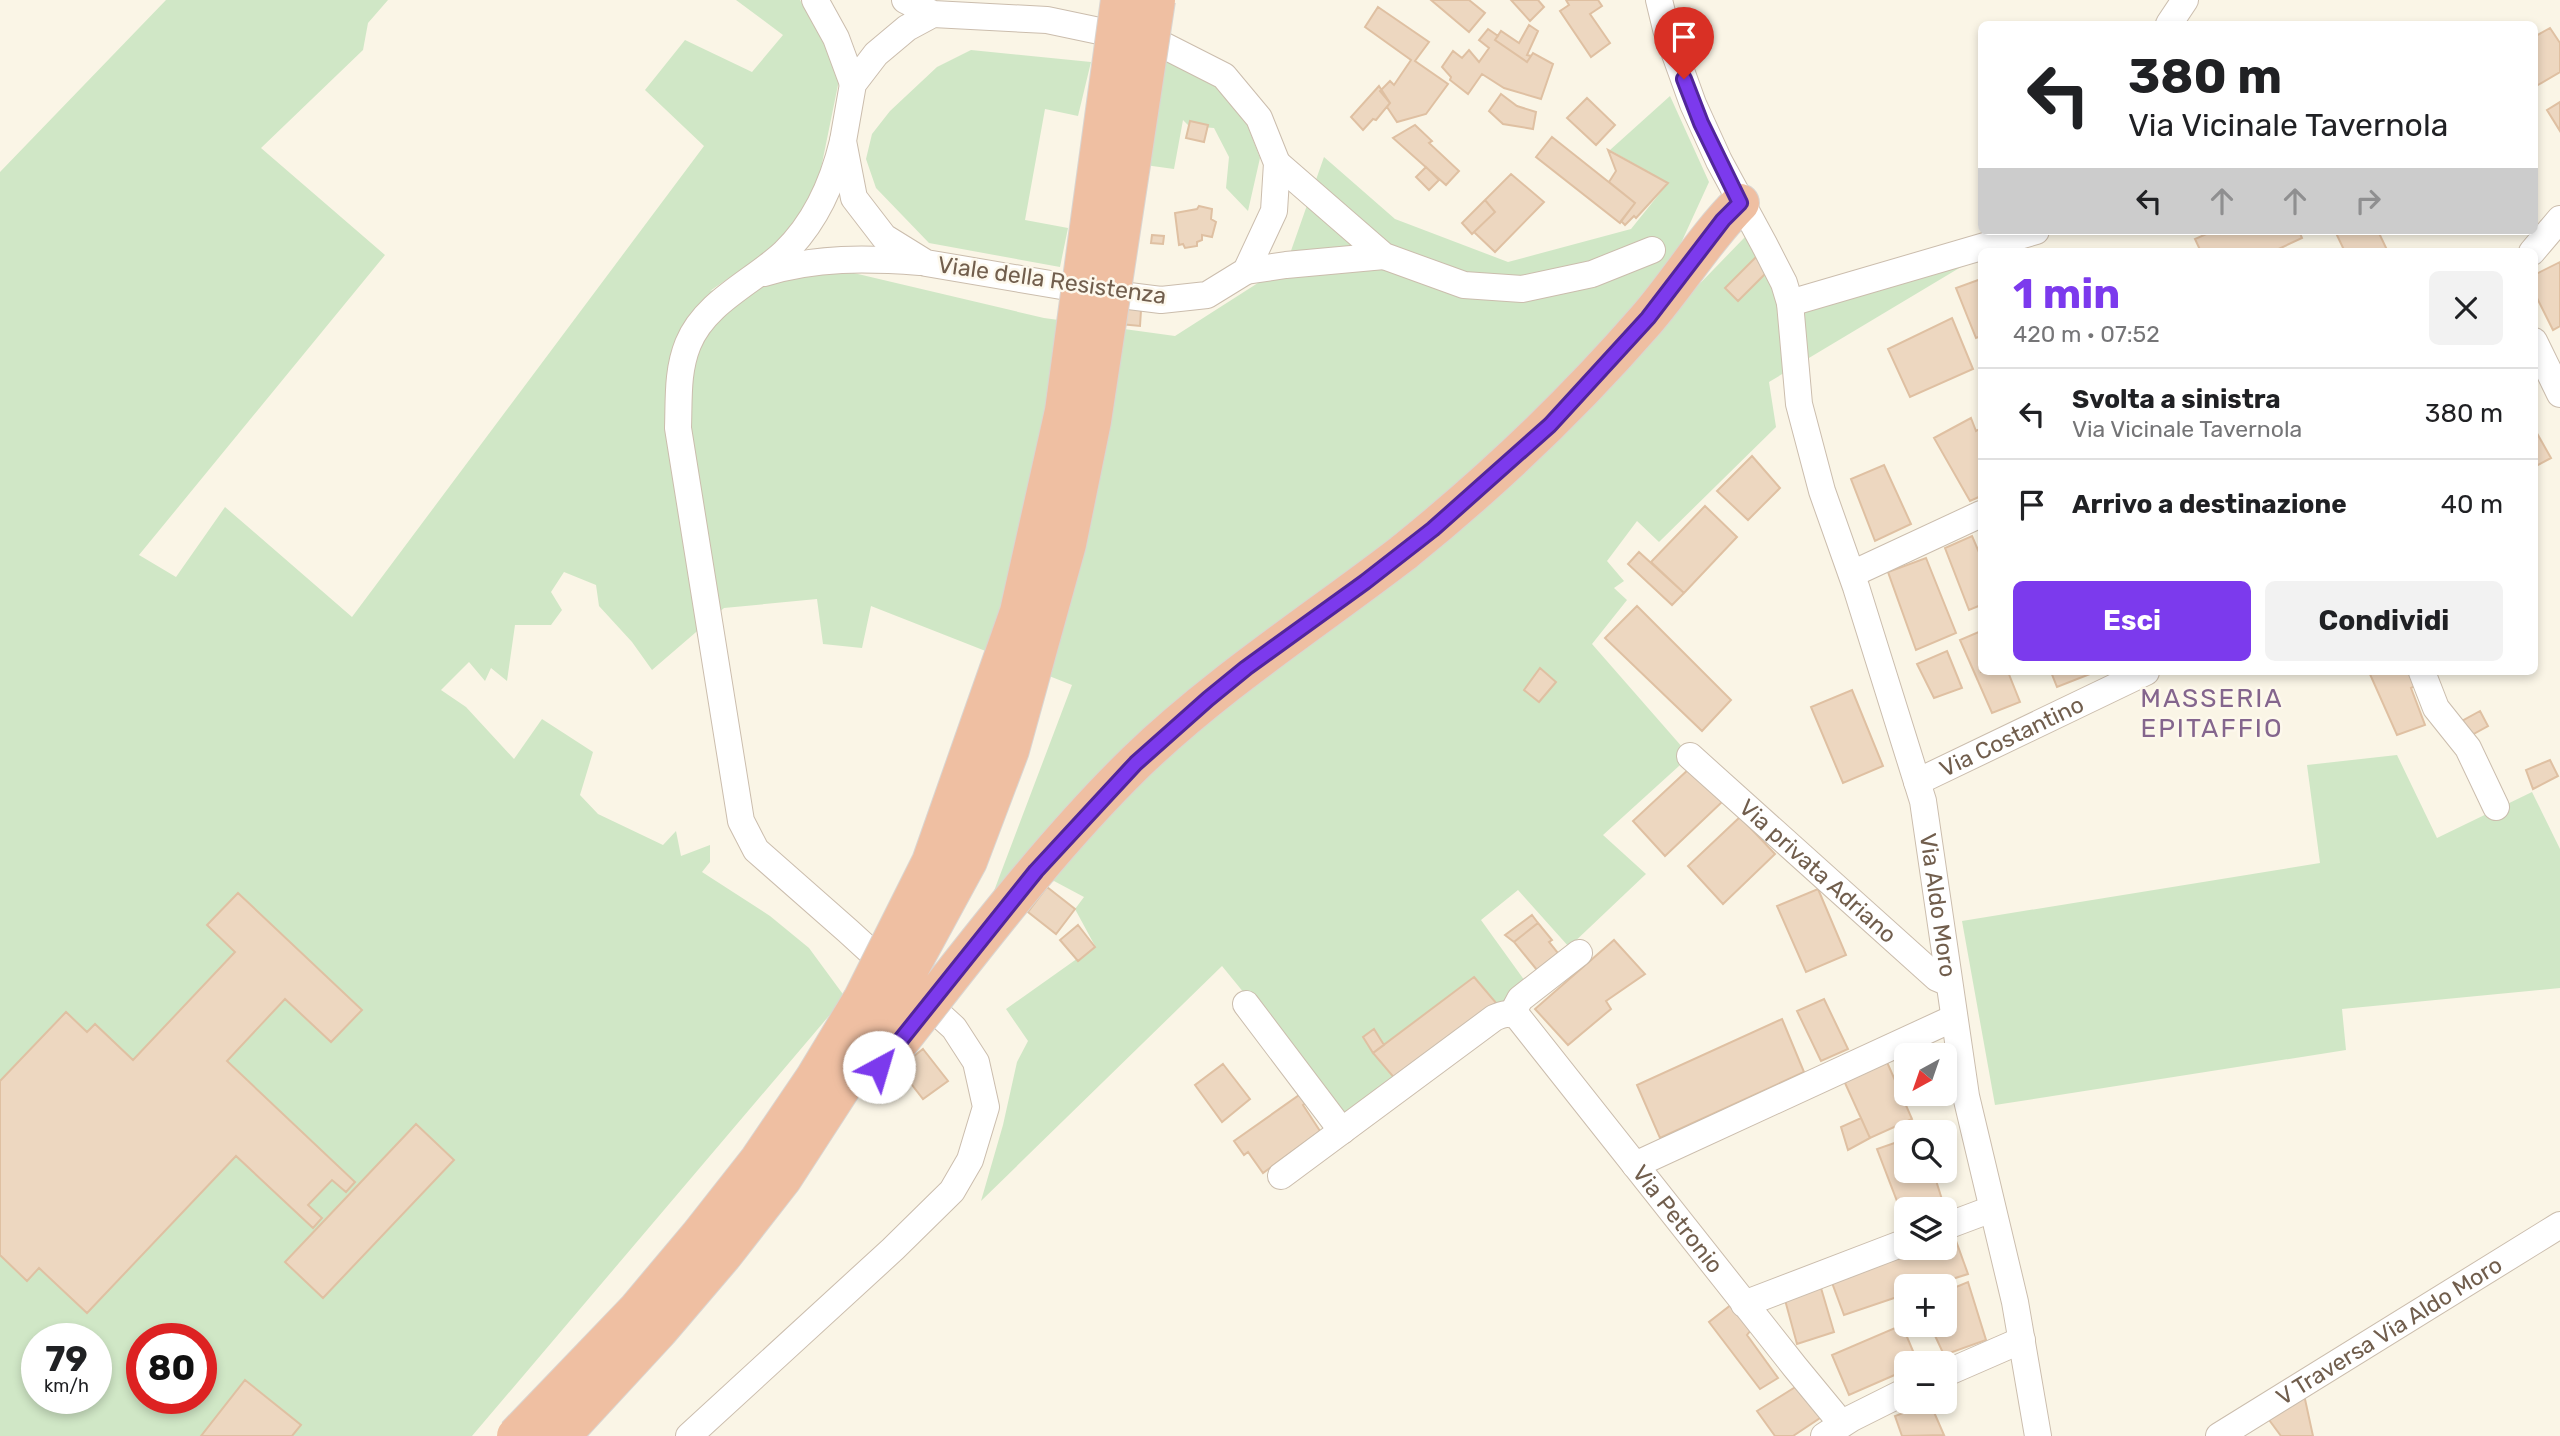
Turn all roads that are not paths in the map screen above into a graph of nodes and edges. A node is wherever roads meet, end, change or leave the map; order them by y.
1 (815, 0) edge
2 (905, 0) edge
3 (1120, 0) edge
4 (1156, 0) edge
5 (1659, 0) edge
6 (2185, 0) edge
7 (933, 14) junction
8 (2171, 21) edge
9 (853, 84) junction
10 (842, 141) junction
11 (1277, 163) junction
12 (1740, 203) junction
13 (2560, 219) edge
14 (2022, 235) edge
15 (2535, 248) edge
16 (1652, 250) dead end
17 (1384, 256) junction
18 (926, 263) junction
19 (1246, 271) junction
20 (753, 276) junction
21 (1790, 303) junction
22 (2538, 349) edge
23 (2560, 394) edge
24 (1978, 515) edge
25 (1852, 574) junction
26 (2140, 675) edge
27 (2423, 675) edge
28 (1690, 756) dead end
29 (1917, 782) junction
30 (2496, 807) dead end
31 (1579, 953) dead end
32 (1949, 983) junction
33 (1246, 1004) dead end
34 (1512, 1014) junction
35 (1954, 1018) junction
36 (1342, 1131) junction
37 (1635, 1165) junction
38 (1281, 1176) dead end
39 (783, 1178) junction
40 (1992, 1209) junction
41 (1957, 1222) edge
42 (2560, 1225) edge
43 (1894, 1247) edge
44 (1744, 1304) junction
45 (2021, 1340) junction
46 (1957, 1368) edge
47 (1894, 1397) edge
48 (1833, 1430) edge
49 (516, 1436) edge
50 (561, 1436) edge
51 (689, 1436) edge
52 (2038, 1436) edge
53 (2218, 1436) edge

1 - 9 street
2 - 7 street
3 - 49 highway, bridge
4 - 39 highway, bridge
5 - 12 street, Via Aldo Moro
6 - 8 street
7 - 9 street, Viale della Resistenza
7 - 11 street
9 - 10 street, Viale della Resistenza
10 - 18 street, Viale della Resistenza
10 - 20 street
11 - 17 street
11 - 19 street
12 - 21 street, Via Aldo Moro
12 - 39 highway, bridge
13 - 15 street
14 - 21 street
16 - 17 street
17 - 19 street
18 - 19 street, Viale della Resistenza
18 - 20 street
20 - 51 street
21 - 25 street, Via Aldo Moro
22 - 23 street
24 - 25 street
25 - 29 street, Via Aldo Moro
26 - 29 street, Via Costantino
27 - 30 street
28 - 32 street, Via privata Adriano
29 - 32 street, Via Aldo Moro
31 - 34 street
32 - 35 street, Via Aldo Moro
33 - 36 street
34 - 36 street
34 - 37 street, Via Petronio
35 - 37 street
35 - 40 street, Via Aldo Moro
36 - 38 street
37 - 44 street, Via Petronio
39 - 50 highway, bridge
40 - 41 street
40 - 45 street, Via Aldo Moro
42 - 53 street, V Traversa Via Aldo Moro
43 - 44 street
44 - 48 street, Via Petronio
45 - 46 street
45 - 52 street, Via Aldo Moro
47 - 48 street

